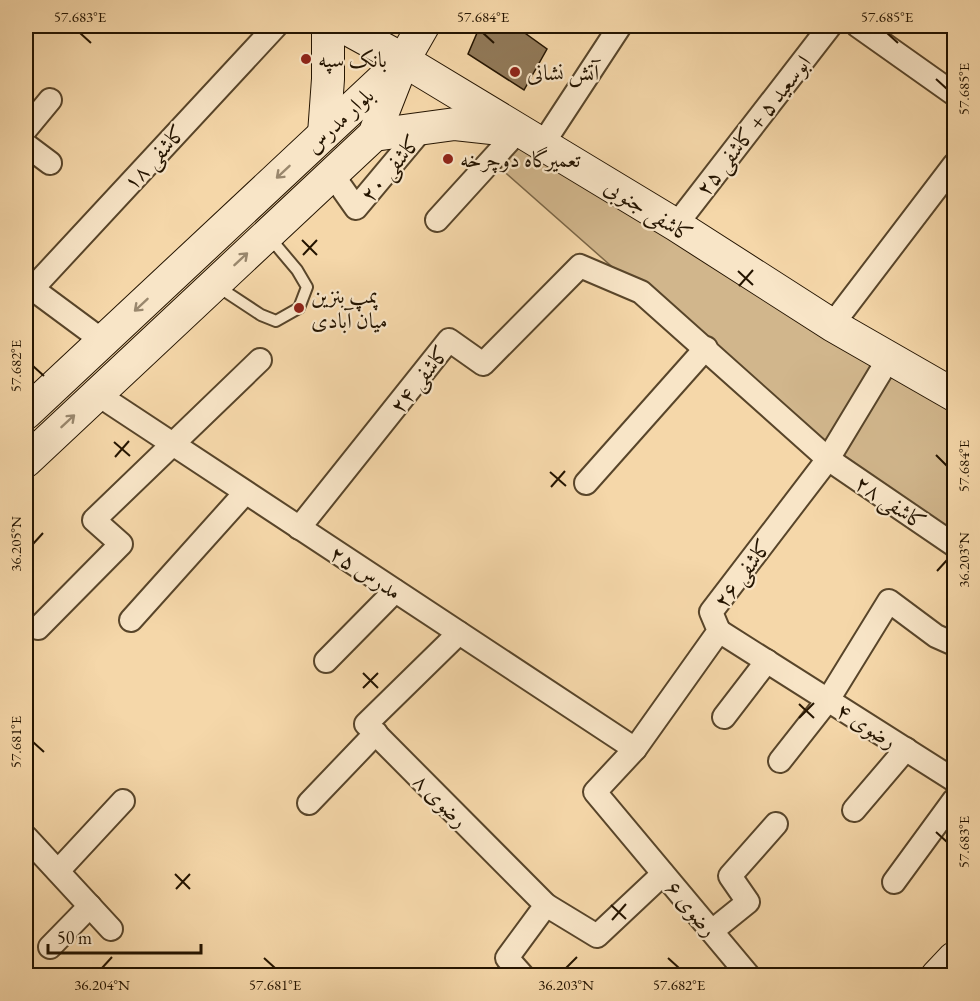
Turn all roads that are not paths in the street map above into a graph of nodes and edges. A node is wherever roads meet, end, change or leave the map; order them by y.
1 (276, 26) edge
2 (423, 26) edge
3 (620, 26) edge
4 (830, 26) edge
5 (858, 26) edge
6 (353, 27) edge
7 (403, 61) junction
8 (954, 94) edge
9 (50, 100) dead end
10 (423, 128) junction
11 (26, 129) edge
12 (324, 134) junction
13 (374, 135) junction
14 (530, 138) junction
15 (26, 145) edge
16 (50, 163) dead end
17 (954, 165) edge
18 (332, 174) junction
19 (437, 220) dead end
20 (676, 225) junction
21 (267, 235) junction
22 (580, 266) joint
23 (214, 285) junction
24 (29, 286) edge
25 (832, 325) junction
26 (103, 341) junction
27 (706, 348) junction
28 (889, 358) junction
29 (260, 360) dead end
30 (97, 394) junction
31 (954, 395) edge
32 (26, 413) edge
33 (172, 445) junction
34 (828, 459) junction
35 (26, 461) edge
36 (586, 483) dead end
37 (245, 492) junction
38 (300, 528) junction
39 (954, 545) edge
40 (395, 591) junction
41 (131, 620) dead end
42 (38, 628) dead end
43 (719, 631) junction
44 (459, 633) junction
45 (954, 644) edge
46 (766, 661) junction
47 (326, 662) dead end
48 (828, 700) junction
49 (724, 717) dead end
50 (376, 734) junction
51 (635, 749) junction
52 (906, 749) junction
53 (780, 761) dead end
54 (954, 780) edge
55 (954, 800) edge
56 (123, 801) dead end
57 (309, 803) dead end
58 (854, 810) dead end
59 (776, 824) dead end
60 (26, 837) edge
61 (58, 872) junction
62 (663, 874) junction
63 (894, 882) dead end
64 (546, 904) junction
65 (90, 906) junction
66 (111, 929) dead end
67 (712, 931) junction
68 (50, 947) dead end
69 (523, 975) edge
70 (749, 975) edge

1 - 24 street, کاشفی ۱۸
2 - 7 main road
3 - 14 street
4 - 20 street, ابوسعید ۵ + کاشفی ۲۵
5 - 8 street
6 - 7 main road, کاشفی جنوبی
6 - 12 main road
7 - 12 main road, بلوار مدرس
7 - 13 main road, بلوار مدرس
7 - 14 main road, کاشفی جنوبی
9 - 11 street
10 - 13 main road
10 - 14 main road
10 - 18 street, کاشفی ۲۰
12 -> 26 main road, بلوار مدرس
13 - 18 main road, بلوار مدرس
14 - 19 street
14 - 20 main road, کاشفی جنوبی
15 - 16 street
17 - 25 street
18 - 21 main road, بلوار مدرس
20 - 25 main road, کاشفی جنوبی
23 -> 21 main road, بلوار مدرس
21 - 23 lane
22 - 27 street, کاشفی ۲۸
22 - 38 street, کاشفی ۲۴
23 - 30 main road, بلوار مدرس
24 - 26 street
25 - 28 main road, کاشفی جنوبی
26 - 32 main road, بلوار مدرس
27 - 34 street, کاشفی ۲۸
27 - 36 street
28 - 31 main road, کاشفی جنوبی
28 - 34 street
29 - 33 street
30 - 33 street, مدرس ۲۵
35 -> 30 main road, بلوار مدرس
33 - 37 street, مدرس ۲۵
33 - 42 street
34 - 39 street, کاشفی ۲۸
34 - 43 street, کاشفی ۲۶
37 - 38 street, مدرس ۲۵
37 - 41 street
38 - 40 street, مدرس ۲۵
40 - 44 street, مدرس ۲۵
40 - 47 street
43 - 46 street, رضوی ۴
43 - 51 street, کاشفی ۲۶
44 - 50 street
44 - 51 street, مدرس ۲۵
45 - 48 street
46 - 48 street, رضوی ۴
46 - 49 street
48 - 52 street, رضوی ۴
48 - 53 street
50 - 57 street
50 - 64 street, رضوی ۸
51 - 62 street, کاشفی ۲۶
52 - 54 street, رضوی ۴
52 - 58 street
55 - 63 street
56 - 61 street
59 - 67 street
60 - 61 street
61 - 65 street
62 - 64 street, رضوی ۶
62 - 67 street, رضوی ۶
64 - 69 street
65 - 66 street
65 - 68 street
67 - 70 street, رضوی ۶

